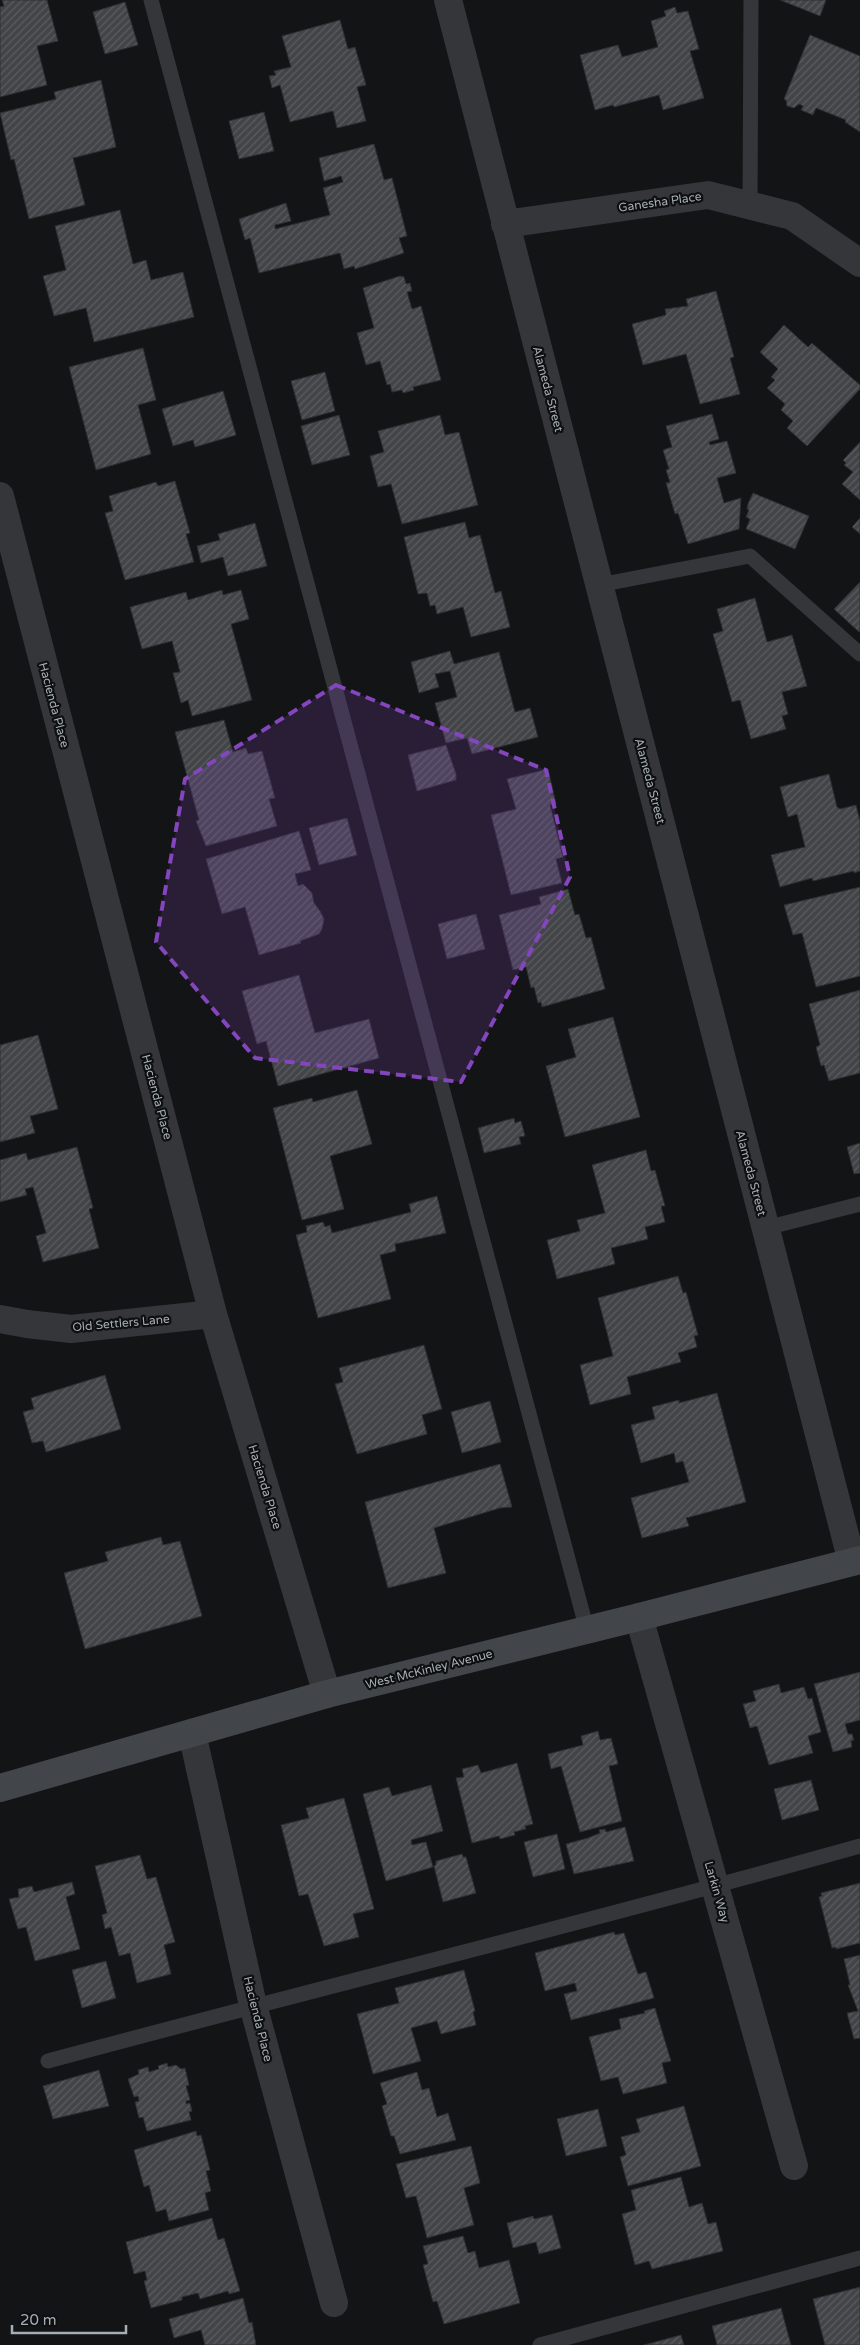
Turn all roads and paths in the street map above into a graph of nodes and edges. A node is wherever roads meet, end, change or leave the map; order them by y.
1 (151, 0) edge
2 (448, 0) edge
3 (751, 0) edge
4 (750, 206) junction
5 (505, 224) junction
6 (860, 263) edge
7 (0, 496) edge
8 (599, 585) junction
9 (860, 654) edge
10 (860, 1204) edge
11 (766, 1228) junction
12 (213, 1314) junction
13 (0, 1319) edge
14 (856, 1561) edge
15 (640, 1617) junction
16 (587, 1630) junction
17 (327, 1694) junction
18 (192, 1733) junction
19 (0, 1788) edge
20 (860, 1846) edge
21 (715, 1887) junction
22 (253, 2005) junction
23 (48, 2061) dead end
24 (794, 2166) dead end
25 (860, 2258) edge
26 (334, 2303) dead end
27 (540, 2345) edge

1 - 16 lane
2 - 5 street, Alameda Street
3 - 4 lane
4 - 5 street, Ganesha Place
4 - 6 street, Ganesha Place
5 - 8 street, Alameda Street
7 - 12 street, Hacienda Place
8 - 9 lane
8 - 11 street, Alameda Street
10 - 11 lane
11 - 14 street, Alameda Street
12 - 13 street, Old Settlers Lane
12 - 17 street, Hacienda Place
14 - 15 main road, West McKinley Avenue
15 - 16 main road, West McKinley Avenue
15 - 21 street, Larkin Way
16 - 17 main road, West McKinley Avenue
17 - 18 main road, West McKinley Avenue
18 - 19 main road, West McKinley Avenue
18 - 22 street, Hacienda Place
20 - 21 lane
21 - 22 lane
21 - 24 street, Larkin Way
22 - 23 lane
22 - 26 street, Hacienda Place
25 - 27 lane

